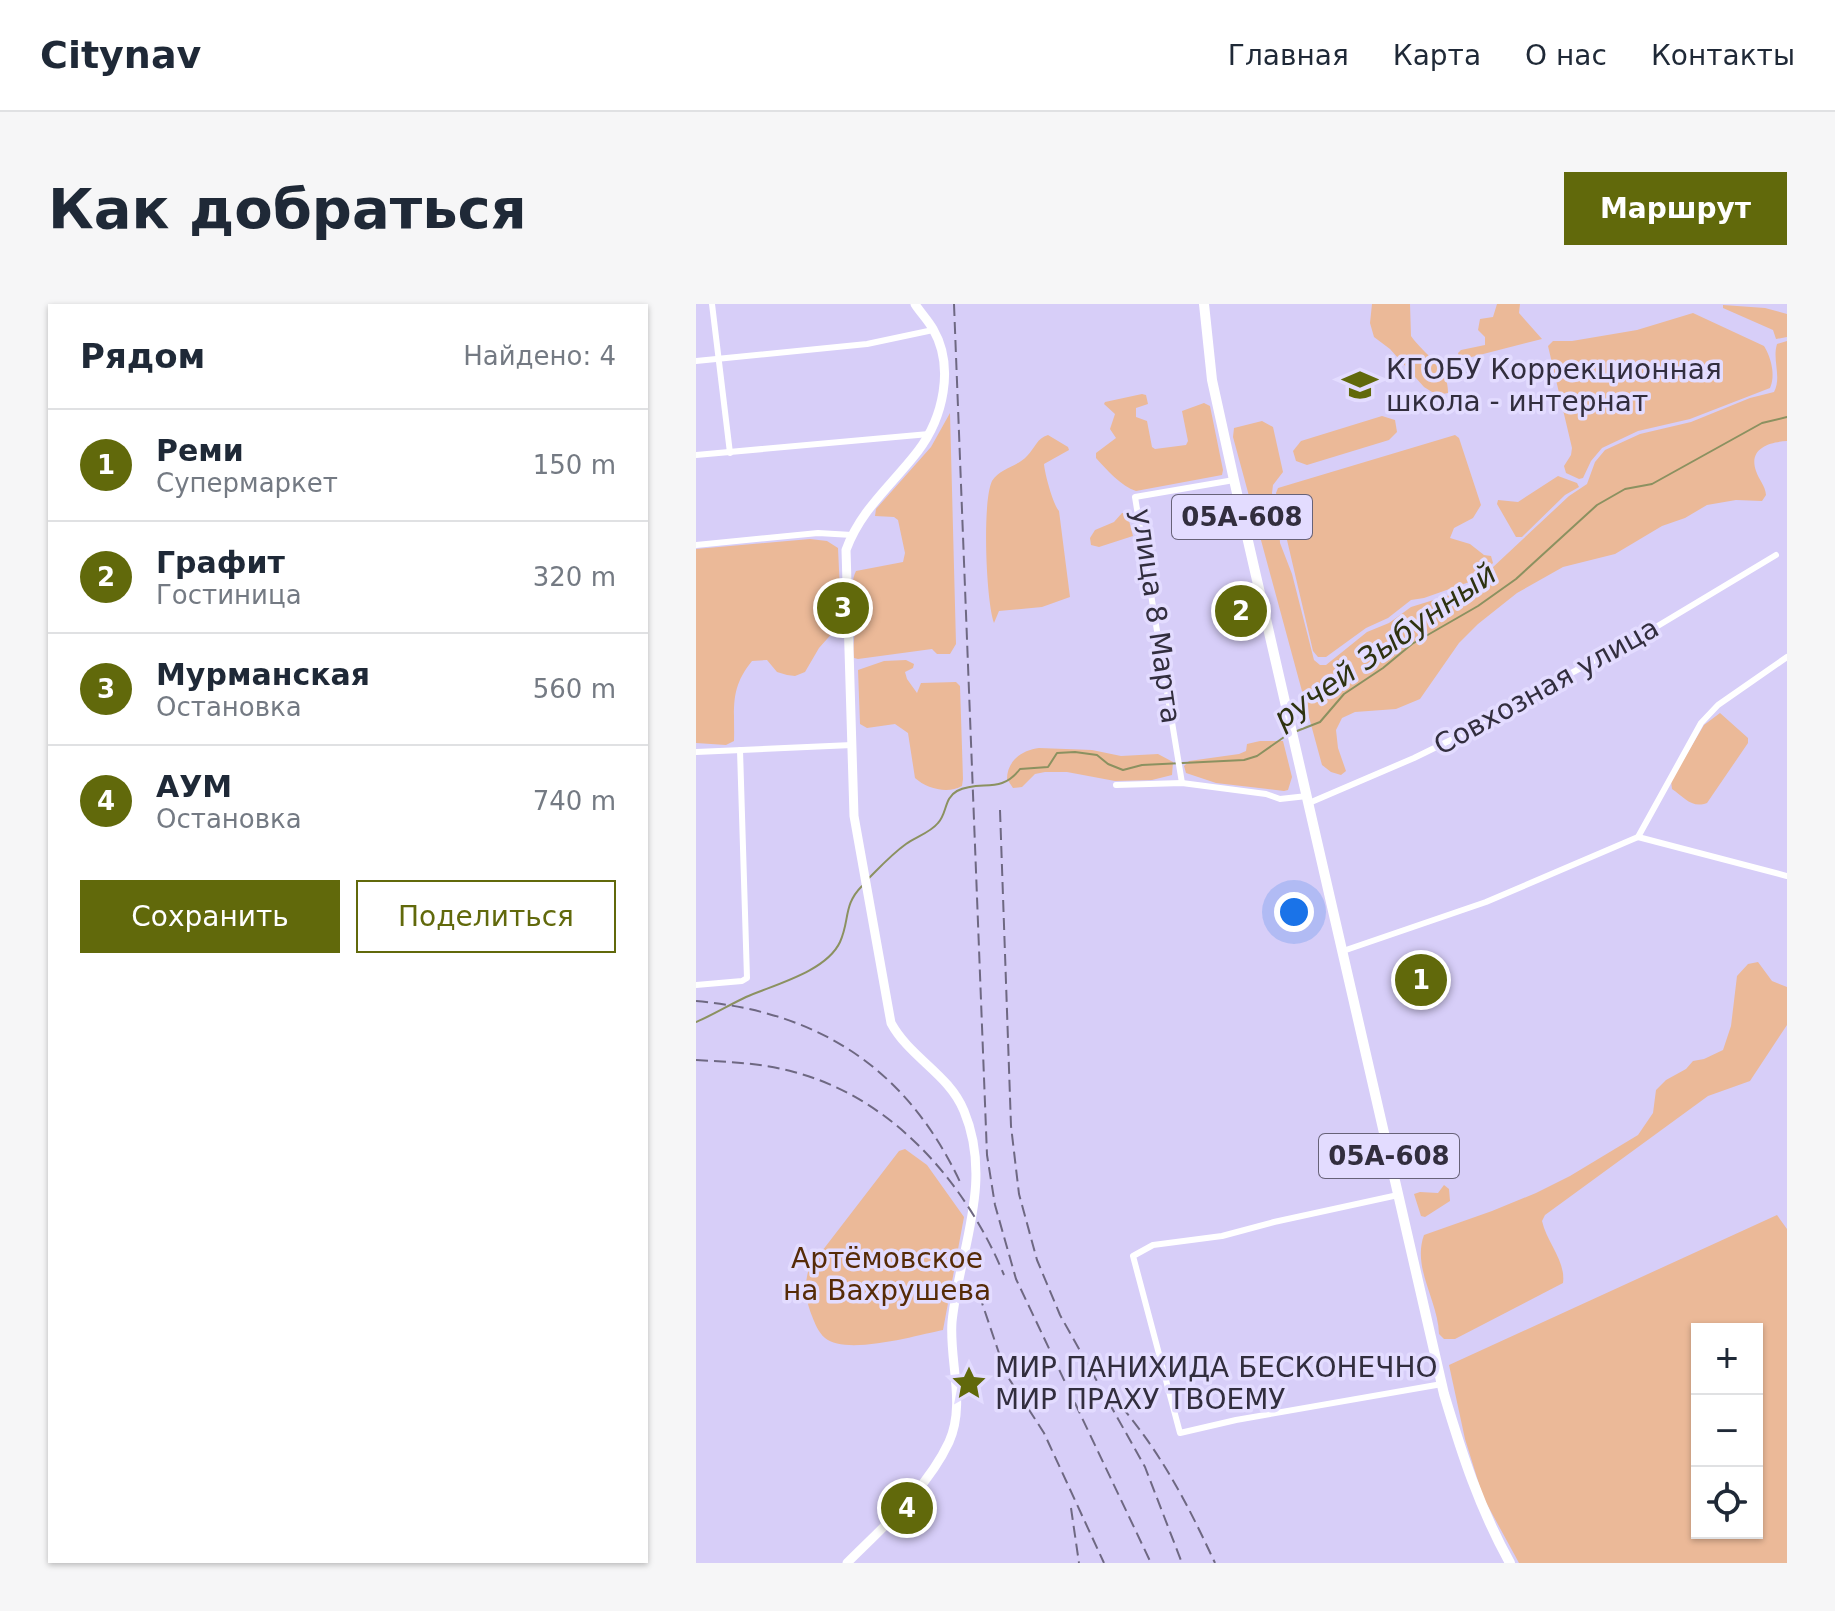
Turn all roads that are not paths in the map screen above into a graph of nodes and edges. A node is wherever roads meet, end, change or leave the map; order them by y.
1 (712, 304) edge
2 (915, 304) edge
3 (1204, 304) edge
4 (933, 330) junction
5 (719, 359) junction
6 (696, 361) edge
7 (929, 434) junction
8 (730, 453) junction
9 (696, 455) edge
10 (1234, 480) junction
11 (852, 535) junction
12 (696, 545) edge
13 (1776, 555) dead end
14 (1787, 657) edge
15 (853, 745) junction
16 (740, 750) junction
17 (696, 752) edge
18 (1182, 783) junction
19 (1116, 785) dead end
20 (1308, 800) junction
21 (1638, 837) junction
22 (1787, 876) edge
23 (1343, 951) junction
24 (696, 985) edge
25 (1398, 1195) junction
26 (1442, 1384) junction
27 (847, 1563) edge
28 (1510, 1563) edge

1 - 5 street
2 - 4 main road
3 - 10 main road, 05А-608
4 - 5 street
4 - 7 main road
5 - 6 street
5 - 8 street
7 - 8 street
7 - 11 main road
8 - 9 street
10 - 18 street, улица 8 Марта
10 - 20 main road, 05А-608
11 - 12 street
11 - 15 main road
13 - 20 street, Совхозная улица
14 - 21 street
15 - 16 street
15 - 27 main road
16 - 17 street
16 - 24 street
18 - 19 street
18 - 20 street
20 - 23 main road, 05А-608
21 - 22 street
21 - 23 street
23 - 25 main road, 05А-608
25 - 26 main road, 05А-608
25 - 26 street
26 - 28 main road, 05А-608

